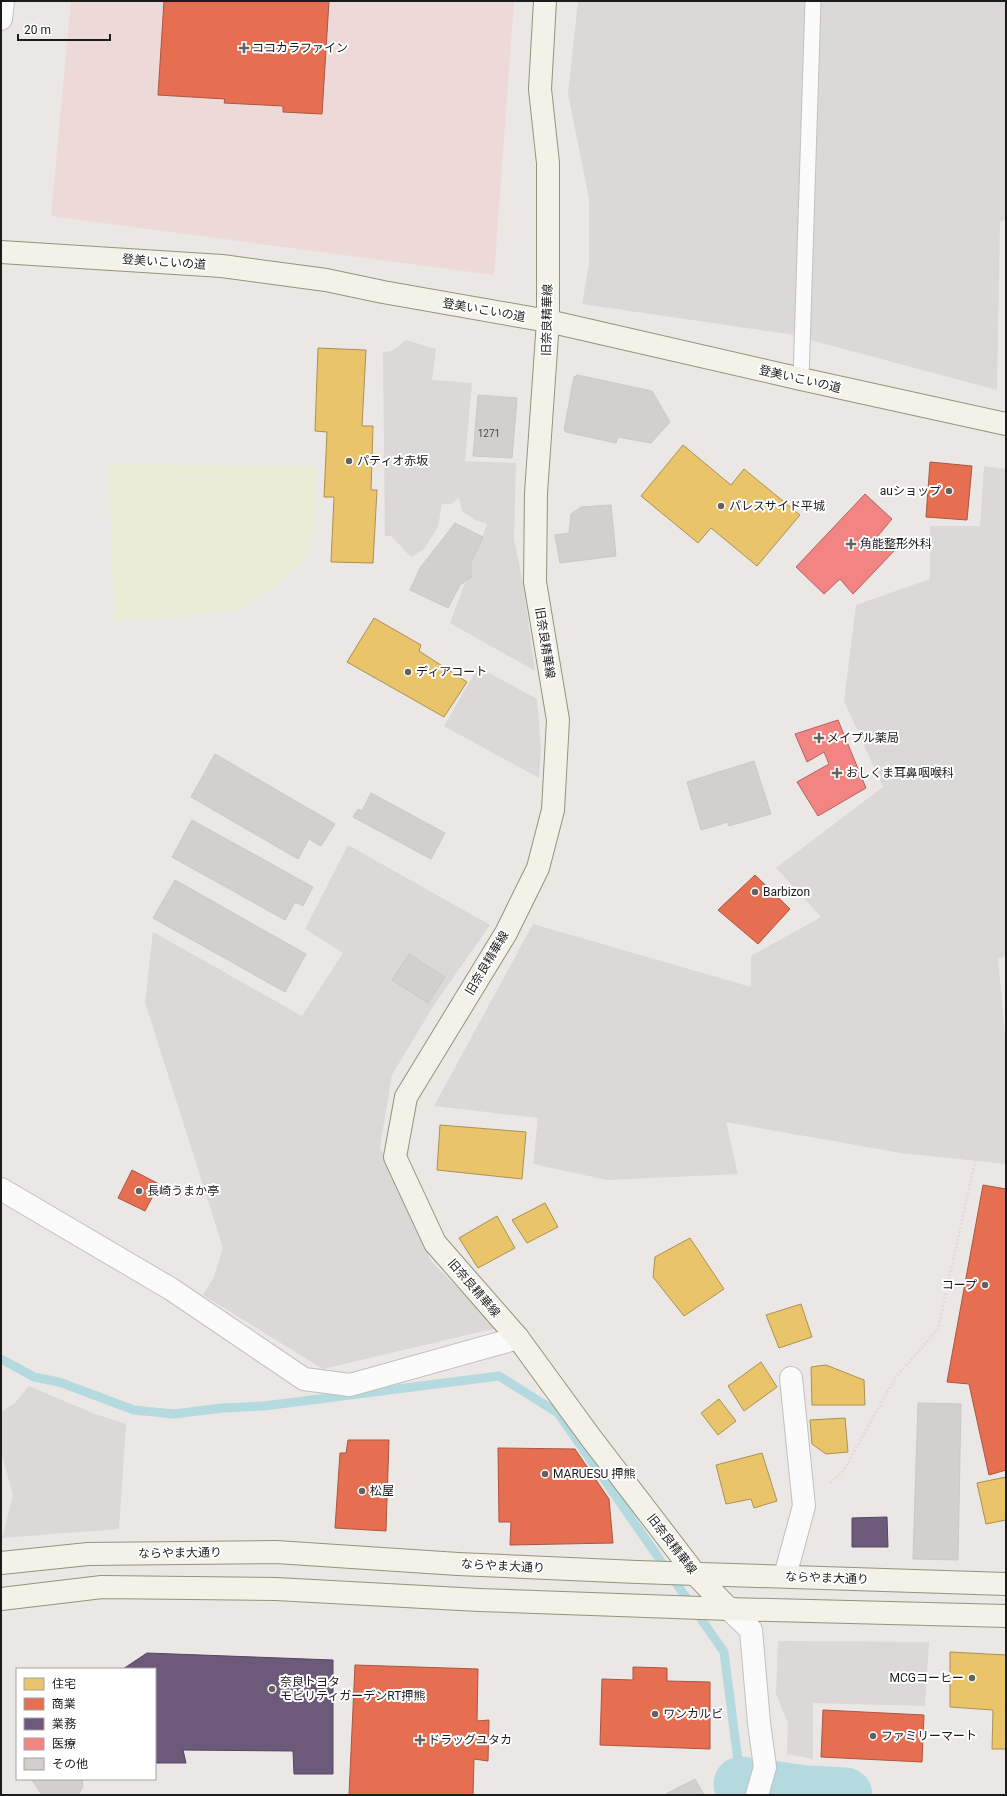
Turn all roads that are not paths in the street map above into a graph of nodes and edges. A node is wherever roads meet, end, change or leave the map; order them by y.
1 (3, 1) edge
2 (546, 1) edge
3 (813, 1) edge
4 (1, 19) edge
5 (1, 252) edge
6 (548, 321) junction
7 (801, 379) junction
8 (1006, 424) edge
9 (1, 1189) edge
10 (518, 1338) junction
11 (791, 1378) dead end
12 (1, 1563) edge
13 (696, 1575) junction
14 (784, 1576) junction
15 (1006, 1584) edge
16 (1, 1599) edge
17 (729, 1609) junction
18 (1006, 1616) edge
19 (757, 1795) edge

1 - 4 street
2 - 6 street, 旧奈良精華線
3 - 7 lane
5 - 6 street, 登美いこいの道
6 - 7 street, 登美いこいの道
6 - 10 street, 旧奈良精華線
7 - 8 street, 登美いこいの道
9 - 10 street
10 - 13 street, 旧奈良精華線
11 - 14 street
12 - 13 street, ならやま大通り
13 - 14 street, ならやま大通り
13 - 17 street, 旧奈良精華線
14 - 15 street, ならやま大通り
16 - 17 street
17 - 18 street
17 - 19 street, 旧奈良精華線

